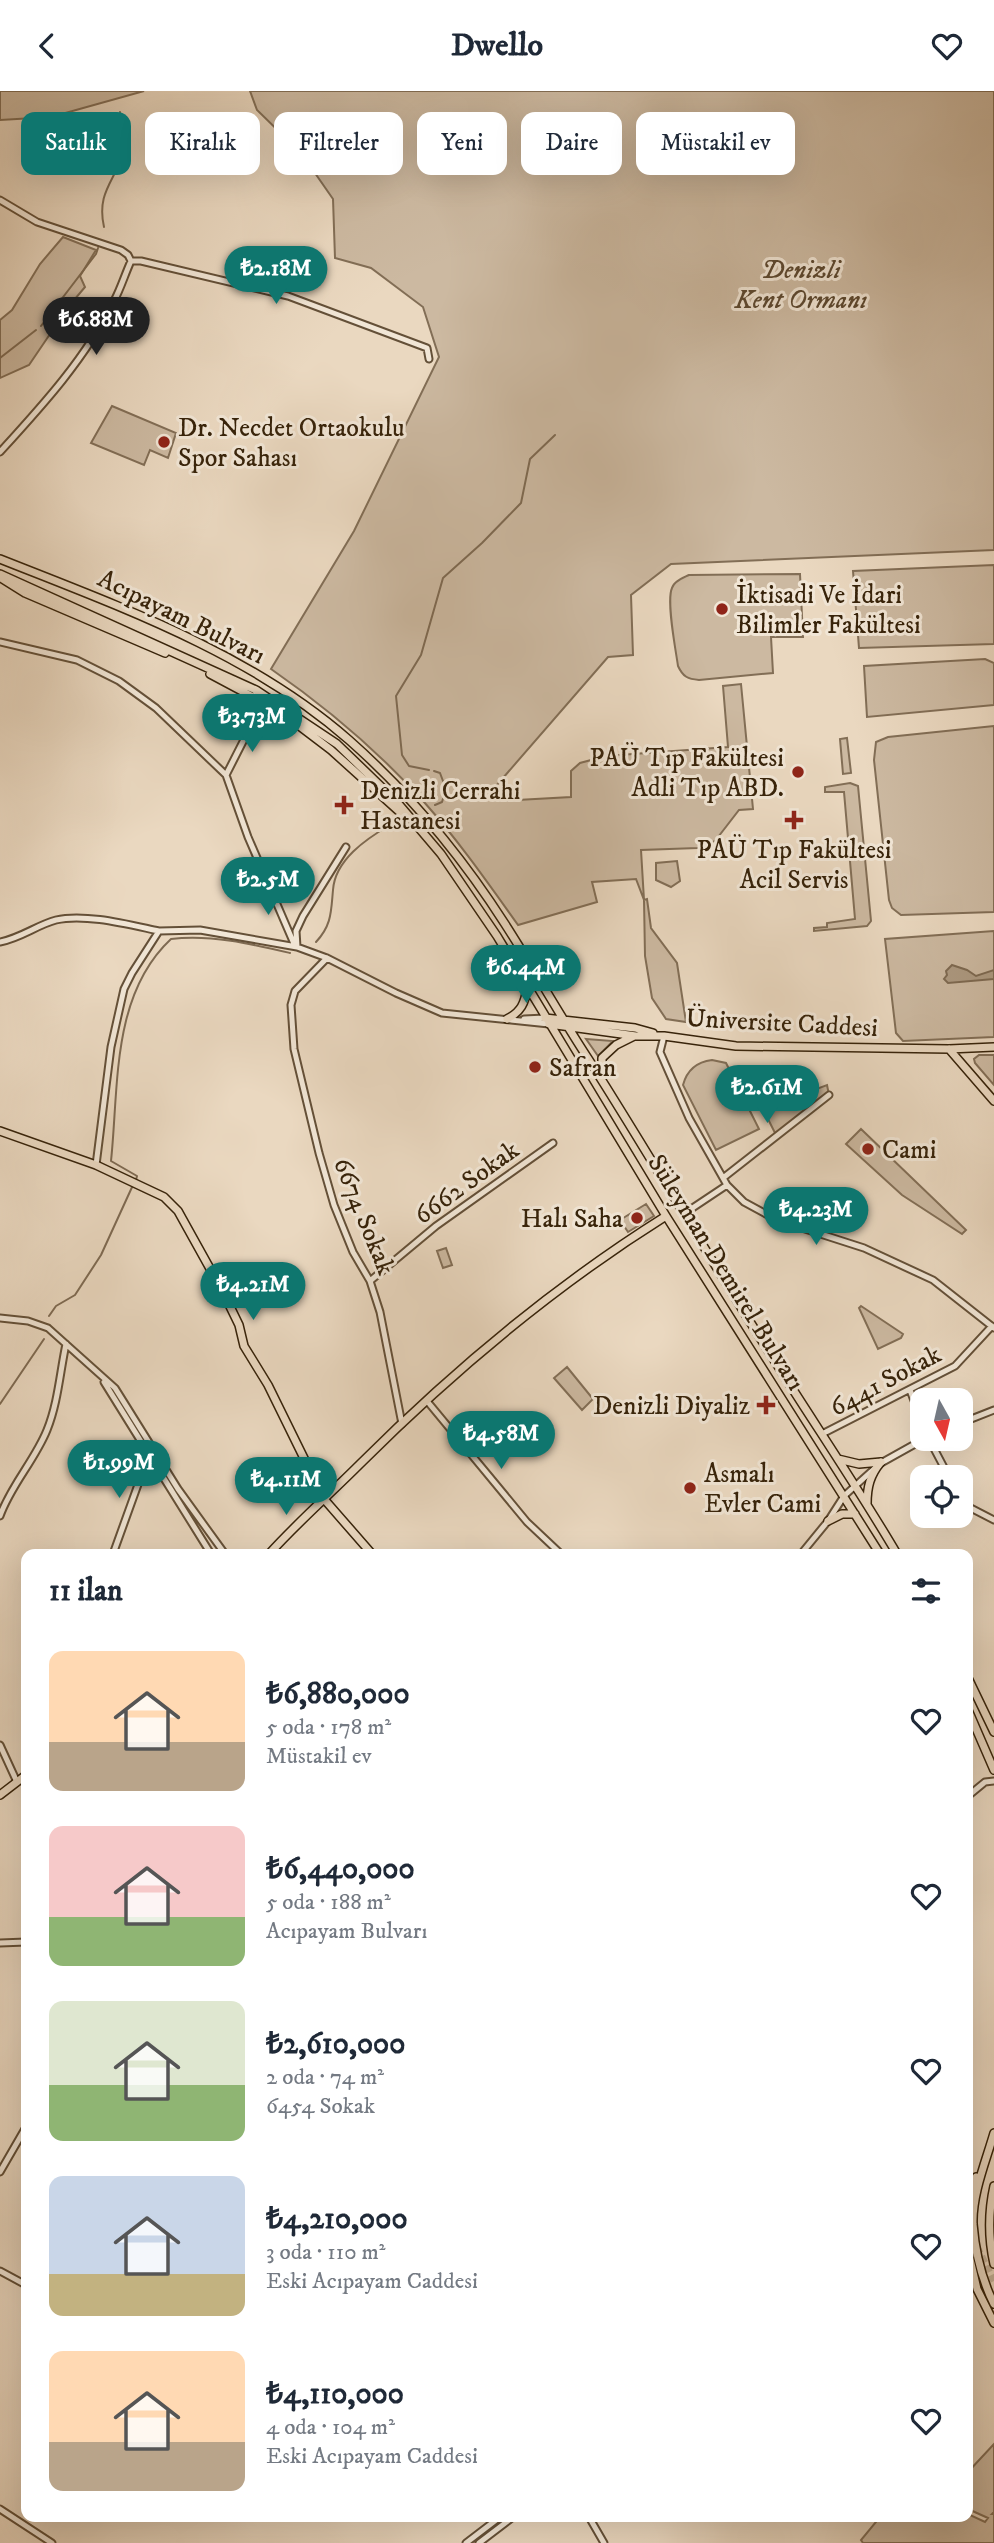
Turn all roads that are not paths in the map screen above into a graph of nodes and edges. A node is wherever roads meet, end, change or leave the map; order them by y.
1 (0, 200) edge
2 (131, 261) junction
3 (429, 359) dead end
4 (0, 452) edge
5 (0, 559) edge
6 (0, 576) edge
7 (0, 642) edge
8 (256, 690) junction
9 (254, 699) junction
10 (281, 712) junction
11 (254, 720) junction
12 (226, 775) junction
13 (431, 842) junction
14 (346, 848) dead end
15 (159, 931) junction
16 (0, 942) edge
17 (296, 946) junction
18 (327, 958) junction
19 (527, 987) junction
20 (540, 1010) joint
21 (507, 1019) junction
22 (545, 1022) junction
23 (565, 1023) junction
24 (636, 1036) junction
25 (664, 1036) junction
26 (994, 1047) edge
27 (949, 1049) junction
28 (604, 1084) junction
29 (829, 1095) dead end
30 (994, 1101) edge
31 (0, 1131) edge
32 (554, 1143) dead end
33 (96, 1165) junction
34 (723, 1178) junction
35 (727, 1185) junction
36 (685, 1213) junction
37 (666, 1216) junction
38 (370, 1281) junction
39 (0, 1318) edge
40 (993, 1327) edge
41 (65, 1344) junction
42 (102, 1379) junction
43 (912, 1388) edge
44 (910, 1389) edge
45 (427, 1401) junction
46 (994, 1410) edge
47 (973, 1418) edge
48 (402, 1424) junction
49 (822, 1434) junction
50 (910, 1446) edge
51 (149, 1454) junction
52 (838, 1459) junction
53 (881, 1462) junction
54 (855, 1486) junction
55 (844, 1496) junction
56 (324, 1499) junction
57 (867, 1504) junction
58 (973, 1509) edge
59 (855, 1514) junction
60 (0, 1516) edge
61 (994, 1520) edge
62 (828, 1521) junction
63 (115, 1549) edge
64 (208, 1549) edge
65 (221, 1549) edge
66 (274, 1549) edge
67 (368, 1549) edge
68 (556, 1549) edge
69 (805, 1549) edge
70 (877, 1549) edge
71 (894, 1549) edge
72 (973, 1688) edge
73 (973, 1722) edge
74 (994, 1732) edge
75 (0, 1745) edge
76 (994, 1770) edge
77 (21, 1778) edge
78 (17, 1781) junction
79 (994, 1781) edge
80 (973, 1792) edge
81 (0, 1795) edge
82 (21, 1942) edge
83 (0, 1943) edge
84 (994, 2133) edge
85 (21, 2136) edge
86 (986, 2160) junction
87 (0, 2172) edge
88 (976, 2178) junction
89 (973, 2181) edge
90 (994, 2186) edge
91 (973, 2190) edge
92 (994, 2264) edge
93 (0, 2271) edge
94 (21, 2282) edge
95 (973, 2283) edge
96 (977, 2290) junction
97 (973, 2291) edge
98 (994, 2304) edge
99 (994, 2323) edge
100 (0, 2509) edge
101 (493, 2522) edge
102 (506, 2522) edge
103 (592, 2522) edge
104 (52, 2543) edge
105 (466, 2543) edge
106 (479, 2543) edge
107 (604, 2543) edge

1 - 2 street
2 - 3 street
2 - 4 street
5 - 23 main road, Acıpayam Bulvarı
6 - 8 main road, Acıpayam Bulvarı
6 - 9 main road
7 - 12 street
8 - 9 street
8 - 13 main road, Acıpayam Bulvarı
9 - 10 main road
9 - 11 street
10 - 11 street
10 - 13 main road
11 - 12 street
12 - 17 street
13 - 19 main road, Acıpayam Bulvarı
14 - 17 street
15 - 16 street
15 - 17 street
15 - 33 street
17 - 18 street
18 - 21 street
18 - 38 street, 6674 Sokak
19 - 20 main road, Acıpayam Bulvarı
19 - 21 main road
20 - 22 main road, Süleyman Demirel Bulvarı
21 - 22 street
22 - 23 main road
22 - 37 main road, Süleyman Demirel Bulvarı
23 - 24 main road, Üniversite Caddesi
23 - 25 main road
23 - 28 main road, Süleyman Demirel Bulvarı
24 - 25 main road, Üniversite Caddesi
24 - 28 main road
25 - 27 main road, Üniversite Caddesi
25 - 34 street
26 - 27 main road, Üniversite Caddesi
27 - 30 main road
28 - 36 main road, Süleyman Demirel Bulvarı
29 - 34 street
31 - 33 main road
32 - 38 street, 6662 Sokak
33 - 56 main road
34 - 35 street
35 - 36 street
35 - 40 street
36 - 49 main road, Süleyman Demirel Bulvarı
37 - 45 main road
37 - 55 main road, Süleyman Demirel Bulvarı
38 - 48 street, 6674 Sokak
39 - 41 street
40 - 43 street, 6441 Sokak
41 - 42 street
41 - 60 street
42 - 51 street
42 - 65 street
44 - 49 street, 6441 Sokak
45 - 48 main road
45 - 68 street
46 - 47 street
48 - 56 main road
49 - 52 main road, Süleyman Demirel Bulvarı
50 - 53 street
51 - 63 street
51 - 64 street
52 - 53 main road
52 - 54 main road, Süleyman Demirel Bulvarı
53 - 54 street
53 - 57 main road
54 - 55 street
54 - 57 main road, Süleyman Demirel Bulvarı
55 - 59 main road, Süleyman Demirel Bulvarı
55 - 62 street
56 - 66 main road
56 - 67 main road
57 - 71 main road, Süleyman Demirel Bulvarı
58 - 61 street
59 - 62 main road
59 - 70 main road, Süleyman Demirel Bulvarı
62 - 69 street
72 - 74 main road
73 - 76 main road
75 - 78 street
77 - 78 main road
78 - 81 main road
79 - 80 street
82 - 83 street
84 - 86 main road
85 - 87 street
86 - 88 main road
86 - 98 main road
88 - 89 main road
88 - 91 main road
90 - 92 main road
93 - 94 street
95 - 96 main road
96 - 97 street
96 - 99 main road
100 - 104 street
101 - 105 street
102 - 106 street
103 - 107 street

